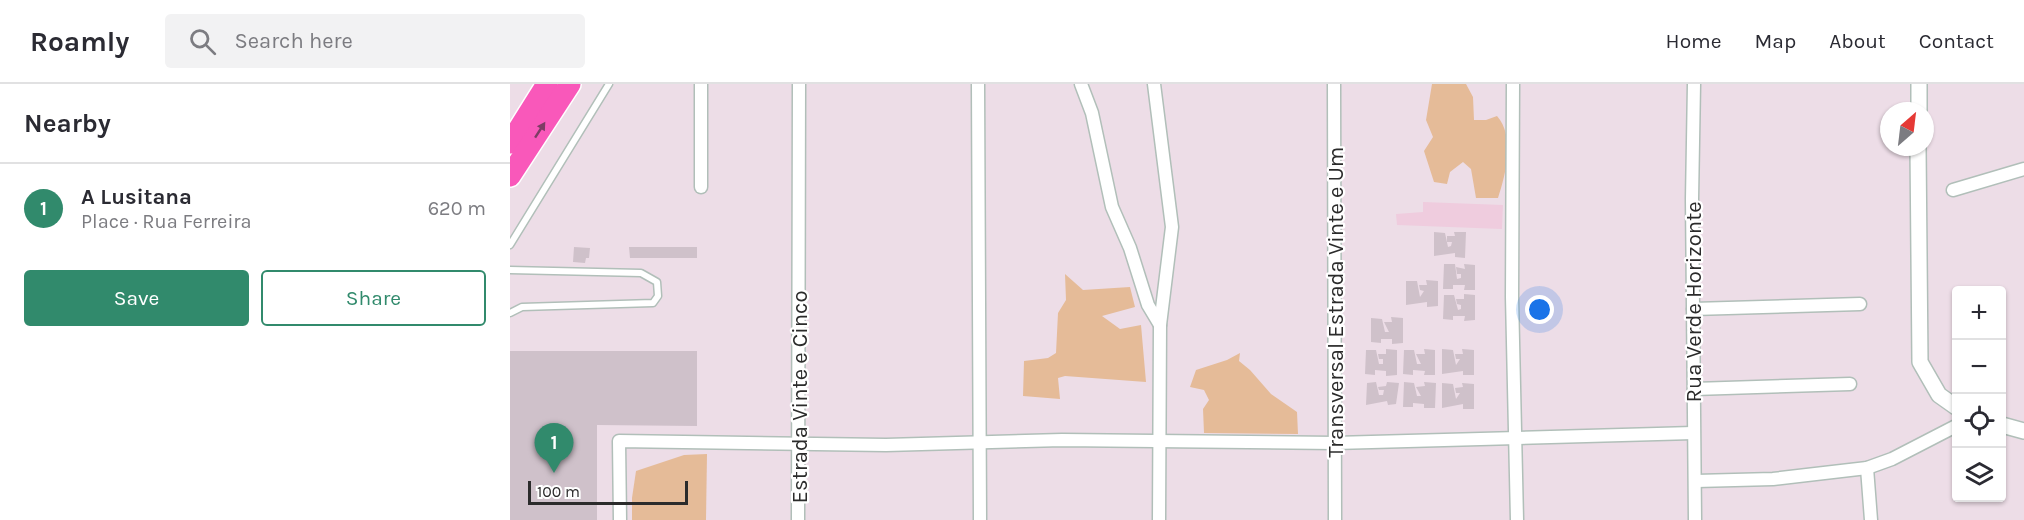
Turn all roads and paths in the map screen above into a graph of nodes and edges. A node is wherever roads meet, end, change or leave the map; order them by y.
1 (570, 84) edge
2 (609, 84) edge
3 (701, 84) edge
4 (799, 84) edge
5 (978, 84) edge
6 (1081, 84) edge
7 (1154, 84) edge
8 (1334, 84) edge
9 (1513, 84) edge
10 (1694, 84) edge
11 (1919, 84) edge
12 (542, 91) edge
13 (1918, 102) edge
14 (510, 114) edge
15 (510, 143) edge
16 (1918, 156) edge
17 (2024, 169) edge
18 (510, 176) edge
19 (701, 187) dead end
20 (1953, 190) dead end
21 (510, 245) edge
22 (510, 270) edge
23 (1860, 304) dead end
24 (1693, 309) junction
25 (510, 313) edge
26 (1160, 325) junction
27 (1850, 384) dead end
28 (1694, 389) junction
29 (1952, 404) edge
30 (2006, 426) edge
31 (1952, 428) edge
32 (2024, 431) edge
33 (1693, 433) junction
34 (1516, 437) junction
35 (1158, 441) junction
36 (980, 442) junction
37 (1335, 443) junction
38 (796, 444) junction
39 (1867, 468) junction
40 (1696, 481) junction
41 (620, 520) edge
42 (798, 520) edge
43 (980, 520) edge
44 (1159, 520) edge
45 (1335, 520) edge
46 (1517, 520) edge
47 (1695, 520) edge
48 (1871, 520) edge

18 -> 1 highway
2 - 21 lane
3 - 19 street
4 - 38 street, Estrada Vinte e Cinco
5 - 36 street
6 - 26 street
7 - 26 street
8 - 37 street, Transversal Estrada Vinte e Um
9 - 34 street
10 - 24 street, Rua Verde Horizonte
11 - 13 street
12 - 14 highway
12 - 15 highway
16 - 29 street
17 - 20 street
22 - 25 lane
23 - 24 street
24 - 28 street, Rua Verde Horizonte
26 - 35 street
27 - 28 street
28 - 33 street, Rua Verde Horizonte
30 - 32 street
31 - 39 street
33 - 34 street
33 - 40 street, Rua Verde Horizonte
34 - 37 street
34 - 46 street
35 - 36 street
35 - 37 street
35 - 44 street
36 - 38 street
36 - 43 street
37 - 45 street, Transversal Estrada Vinte e Um
38 - 41 street
38 - 42 street, Estrada Vinte e Cinco
39 - 40 street
39 - 48 street
40 - 47 street, Rua Verde Horizonte

